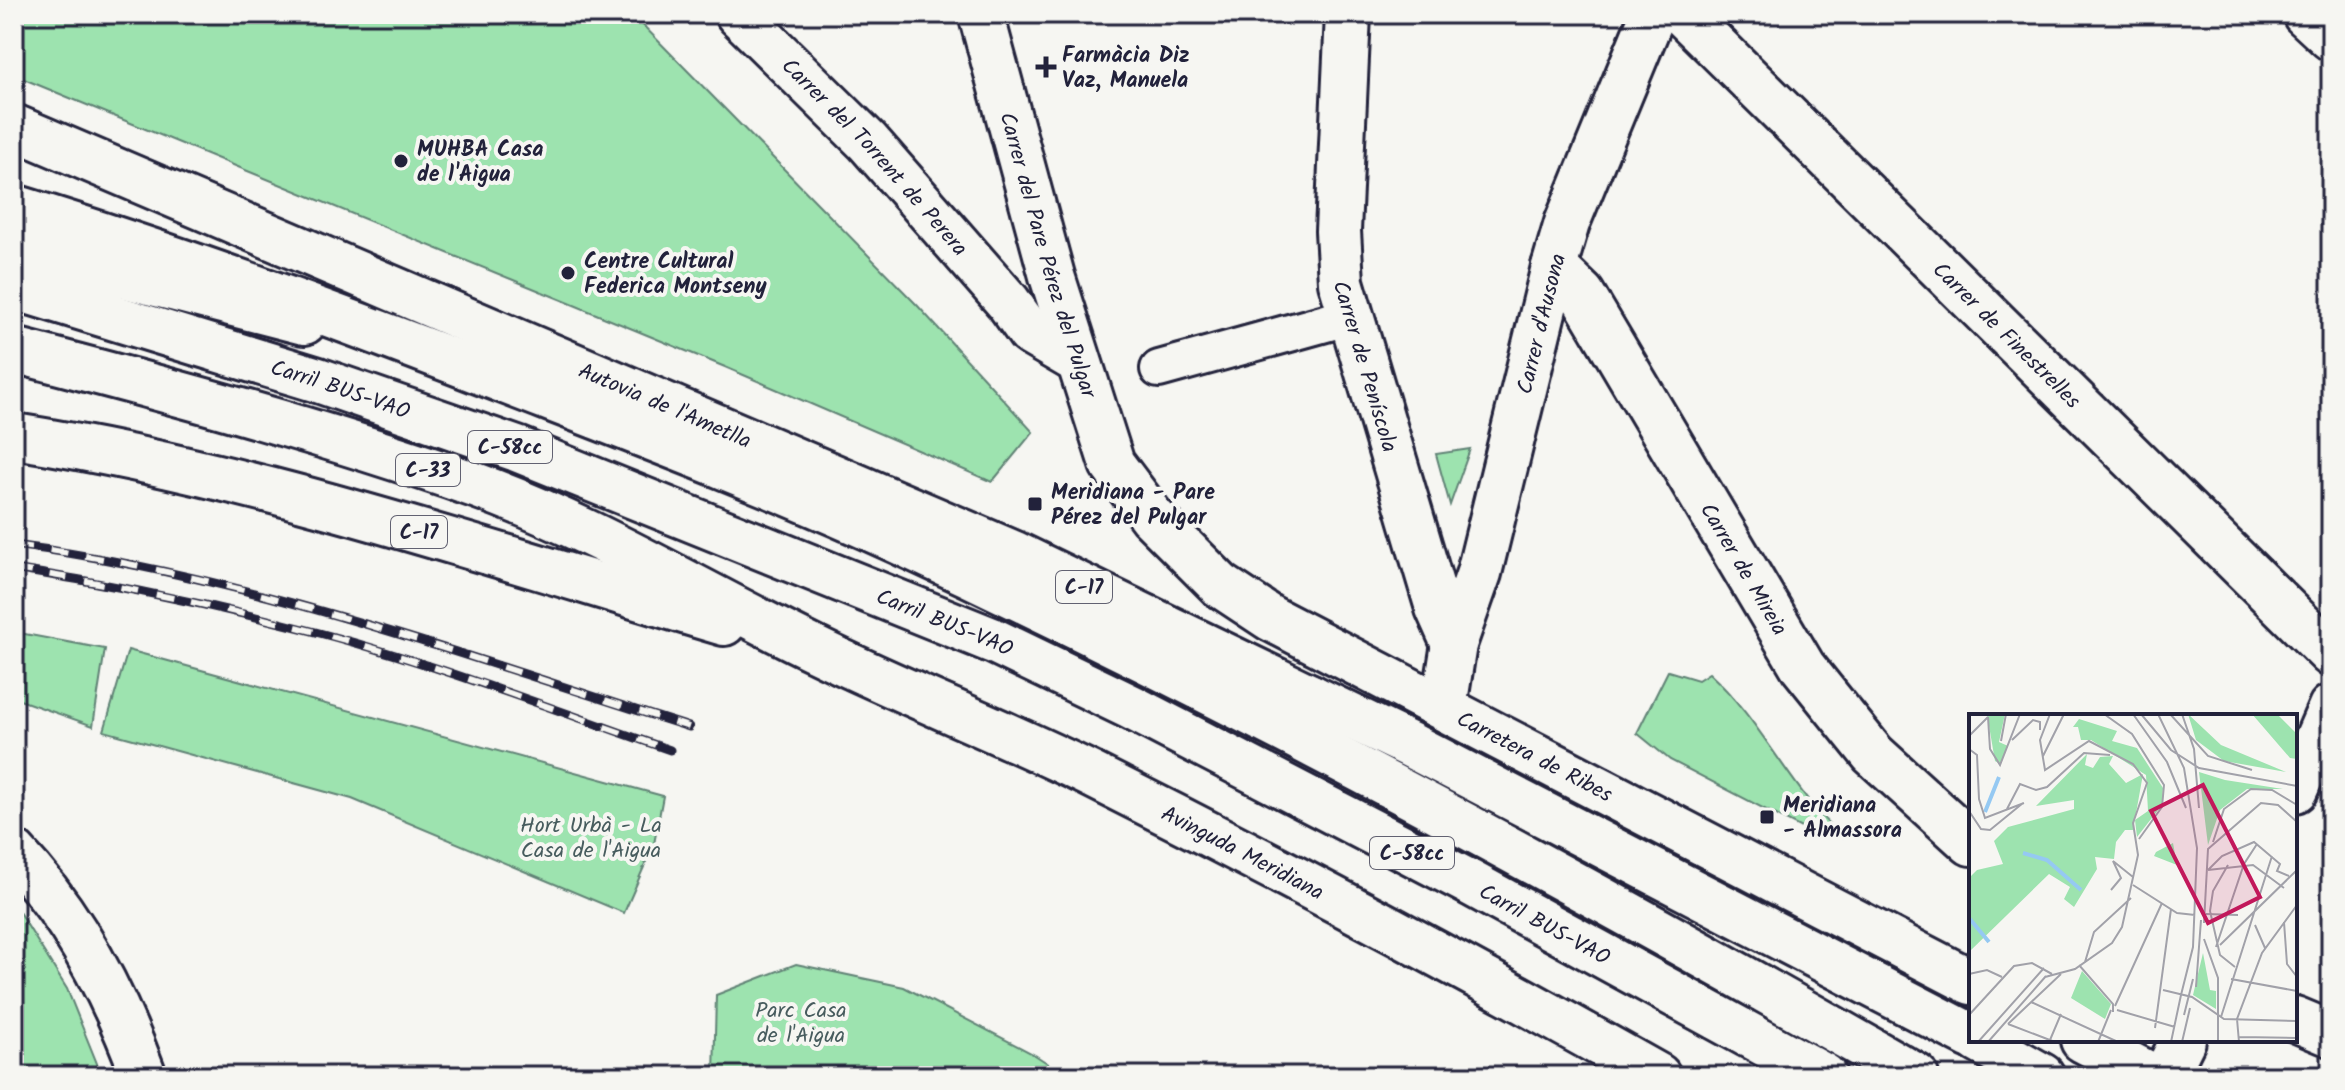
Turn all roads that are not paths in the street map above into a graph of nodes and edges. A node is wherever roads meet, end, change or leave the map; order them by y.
1 (738, 14) edge
2 (981, 14) edge
3 (1348, 14) edge
4 (1653, 14) edge
5 (1683, 14) edge
6 (2305, 14) edge
7 (2331, 38) edge
8 (14, 127) edge
9 (14, 207) edge
10 (14, 247) edge
11 (1554, 267) junction
12 (1052, 276) junction
13 (14, 287) edge
14 (1008, 302) junction
15 (1351, 316) junction
16 (14, 350) edge
17 (439, 355) junction
18 (1078, 361) junction
19 (1159, 369) dead end
20 (14, 436) edge
21 (1128, 490) joint
22 (1000, 589) junction
23 (1454, 644) junction
24 (818, 651) junction
25 (2331, 654) edge
26 (1311, 697) junction
27 (1444, 707) junction
28 (2331, 707) edge
29 (2297, 785) edge
30 (1969, 841) edge
31 (14, 853) edge
32 (1969, 981) edge
33 (2297, 1020) edge
34 (2331, 1034) edge
35 (1969, 1035) edge
36 (1982, 1042) edge
37 (2087, 1042) edge
38 (2182, 1042) edge
39 (144, 1076) edge
40 (1658, 1076) edge
41 (1824, 1076) edge
42 (1916, 1076) edge
43 (2042, 1076) edge
44 (2152, 1076) edge
45 (2165, 1076) edge

1 - 14 main road, Carrer del Torrent de Perera
2 - 12 main road, Carrer del Pare Pérez del Pulgar
3 - 15 main road, Carrer de Peníscola
4 - 11 main road, Carrer d'Ausona
5 - 25 main road, Carrer de Finestrelles
6 - 7 main road
8 - 26 main road, Autovia de l'Ametlla / C-17
9 - 17 main road
10 - 17 main road
11 - 23 main road, Carrer d'Ausona
11 - 30 main road, Carrer de Mireia
12 - 14 main road
12 - 18 main road, Carrer del Pare Pérez del Pulgar
13 - 41 main road, Carril BUS-VAO / C-58cc
14 - 18 main road, Carrer del Torrent de Perera
15 - 19 street
15 - 23 main road, Carrer de Peníscola
16 - 24 main road, C-33
17 - 22 main road
18 - 21 main road, Carrer del Pare Pérez del Pulgar
20 - 24 main road, C-17
21 - 27 main road, Carretera de Ribes
22 - 26 main road
22 - 42 main road
23 - 27 main road
24 - 40 main road, Avinguda Meridiana
26 - 35 main road
27 - 32 main road, Carretera de Ribes
28 - 29 main road
31 - 39 main road
33 - 34 main road
36 - 43 main road
37 - 44 main road
38 - 45 main road

